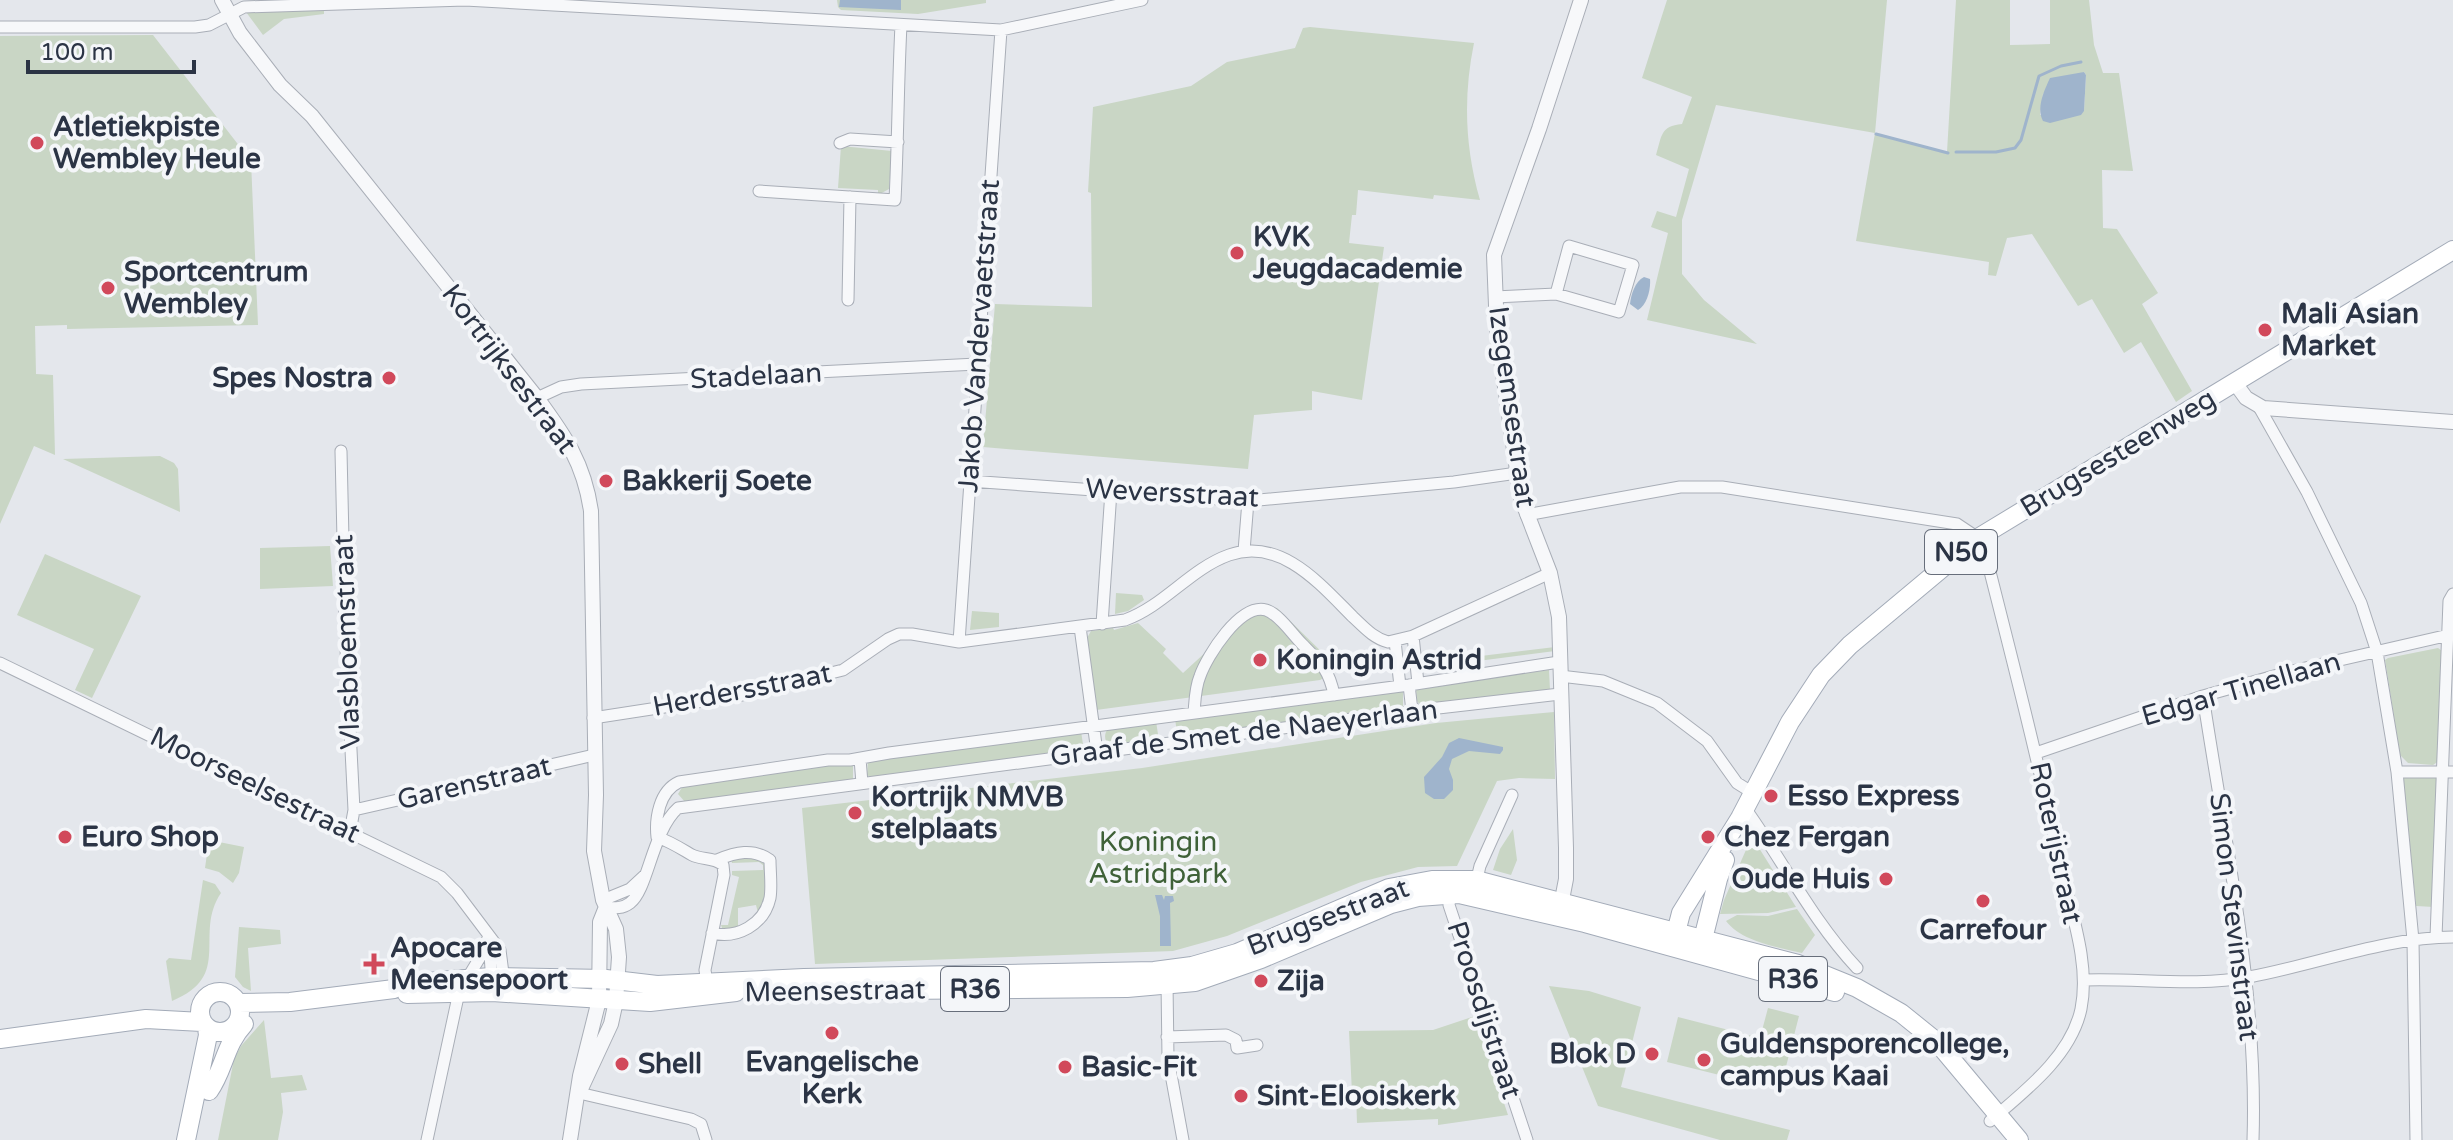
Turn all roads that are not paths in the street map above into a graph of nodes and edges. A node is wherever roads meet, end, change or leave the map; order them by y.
1 (222, 0) edge
2 (1142, 0) edge
3 (1581, 0) edge
4 (229, 15) junction
5 (901, 25) junction
6 (0, 27) edge
7 (1001, 30) junction
8 (898, 142) junction
9 (840, 143) dead end
10 (759, 191) dead end
11 (850, 197) junction
12 (2453, 250) edge
13 (1556, 294) junction
14 (1495, 297) junction
15 (848, 300) dead end
16 (977, 364) junction
17 (2235, 383) junction
18 (537, 398) junction
19 (2259, 407) junction
20 (2453, 422) edge
21 (341, 451) dead end
22 (1517, 473) junction
23 (969, 481) junction
24 (1111, 491) junction
25 (1248, 501) junction
26 (1526, 515) junction
27 (1978, 538) junction
28 (1244, 551) junction
29 (1550, 573) junction
30 (2453, 594) edge
31 (1102, 624) junction
32 (1080, 627) junction
33 (2451, 634) edge
34 (1413, 636) junction
35 (1395, 641) junction
36 (959, 642) junction
37 (2377, 652) junction
38 (0, 663) edge
39 (1560, 669) junction
40 (1409, 685) junction
41 (1560, 694) junction
42 (1334, 695) junction
43 (2203, 696) junction
44 (1412, 711) junction
45 (1194, 713) junction
46 (593, 718) junction
47 (1095, 726) junction
48 (1097, 752) junction
49 (2036, 753) junction
50 (594, 755) junction
51 (860, 759) junction
52 (2397, 772) junction
53 (2448, 772) edge
54 (862, 783) junction
55 (1512, 795) dead end
56 (1746, 806) junction
57 (354, 810) junction
58 (350, 832) junction
59 (657, 837) junction
60 (717, 860) junction
61 (1451, 887) junction
62 (1475, 888) junction
63 (605, 903) junction
64 (1560, 910) junction
65 (712, 933) junction
66 (489, 936) junction
67 (2436, 937) junction
68 (2453, 937) edge
69 (1674, 940) junction
70 (2413, 940) junction
71 (1700, 946) junction
72 (1857, 968) dead end
73 (1167, 978) junction
74 (2246, 978) junction
75 (609, 980) junction
76 (2084, 980) junction
77 (707, 983) junction
78 (462, 984) junction
79 (498, 985) junction
80 (608, 1000) junction
81 (223, 1018) junction
82 (1167, 1037) junction
83 (0, 1039) edge
84 (1257, 1045) dead end
85 (209, 1091) junction
86 (579, 1093) junction
87 (1994, 1118) junction
88 (186, 1140) edge
89 (197, 1140) edge
90 (427, 1140) edge
91 (570, 1140) edge
92 (706, 1140) edge
93 (1183, 1140) edge
94 (1527, 1140) edge
95 (2006, 1140) edge
96 (2019, 1140) edge
97 (2253, 1140) edge
98 (2416, 1140) edge

1 - 4 street, Kortrijksestraat
2 - 7 street
3 - 14 street, Izegemsestraat
4 - 5 street
4 - 6 street
4 - 18 street, Kortrijksestraat
5 - 7 street
5 - 8 street
7 - 16 street, Jakob Vandervaetstraat
8 - 9 street
8 - 11 street
10 - 11 street
11 - 15 street
12 - 17 main road, Brugsesteenweg / N50
13 - 13 street
13 - 14 street
14 - 22 street, Izegemsestraat
16 - 18 street, Stadelaan
16 - 23 street, Jakob Vandervaetstraat
17 - 19 street
17 - 27 main road, Brugsesteenweg / N50
18 - 46 street, Kortrijksestraat
19 - 20 street
19 - 37 street
21 - 57 street, Vlasbloemstraat
22 - 25 street, Weversstraat
22 - 26 street, Izegemsestraat
23 - 24 street, Weversstraat
23 - 36 street, Jakob Vandervaetstraat
24 - 25 street, Weversstraat
24 - 31 street
25 - 28 street
26 - 27 street
26 - 29 street, Izegemsestraat
27 - 49 street, Roterijstraat
27 - 56 main road, Brugsesteenweg / N50
28 - 31 street, Herdersstraat
28 - 35 street
29 - 34 street
29 - 39 street, Izegemsestraat
30 - 33 street
31 - 32 street, Herdersstraat
32 - 36 street, Herdersstraat
32 - 47 street
33 - 37 street, Edgar Tinellaan
33 - 53 street
34 - 35 street
34 - 40 street
35 - 40 street
36 - 46 street, Herdersstraat
37 - 43 street, Edgar Tinellaan
37 - 52 street
38 - 58 street, Moorseelsestraat
39 - 40 street, Graaf de Smet de Naeyerlaan
39 - 41 street, Izegemsestraat
39 - 56 street, Graaf de Smet de Naeyerlaan
40 - 42 street, Graaf de Smet de Naeyerlaan
40 - 44 street
41 - 44 street, Graaf de Smet de Naeyerlaan
41 - 64 street, Izegemsestraat
42 - 45 street, Graaf de Smet de Naeyerlaan
42 - 45 street, Graaf de Smet de Naeyerlaan
43 - 49 street, Edgar Tinellaan
43 - 74 street, Simon Stevinstraat
44 - 48 street, Graaf de Smet de Naeyerlaan
45 - 47 street, Graaf de Smet de Naeyerlaan
46 - 50 street, Kortrijksestraat
47 - 48 street
47 - 51 street, Graaf de Smet de Naeyerlaan
48 - 54 street, Graaf de Smet de Naeyerlaan
49 - 76 street, Roterijstraat
50 - 57 street, Garenstraat
50 - 63 street, Kortrijksestraat
51 - 54 street
51 - 59 street, Graaf de Smet de Naeyerlaan
52 - 53 street
52 - 70 street
53 - 67 street
54 - 59 street, Graaf de Smet de Naeyerlaan
55 - 62 street
56 - 69 main road, Brugsesteenweg / N50
56 - 71 main road, Brugsesteenweg / N50
56 - 72 street, Graaf de Smet de Naeyerlaan
57 - 58 street, Vlasbloemstraat
58 - 66 street, Moorseelsestraat
59 - 60 street
59 - 63 street, Graaf de Smet de Naeyerlaan
60 - 65 street
60 - 65 street
61 - 62 main road, Brugsestraat / R36
61 - 73 main road, Brugsestraat / R36
61 - 94 street, Proosdijstraat
62 - 64 main road, Brugsestraat / R36
63 - 75 street, Kortrijksestraat
64 - 69 main road, Brugsestraat / R36
65 - 77 street
66 - 78 street
66 - 79 street, Moorseelsestraat
67 - 68 street
67 - 70 street
69 - 71 main road, R36
70 - 74 street
70 - 98 street
71 - 87 main road, R36
73 - 77 main road, Meensestraat / R36
73 - 80 main road, Meensestraat / R36
73 - 82 street
74 - 76 street
74 - 97 street, Simon Stevinstraat
75 - 77 main road, Meensestraat / R36
75 - 79 main road, R36
75 - 80 street, Kortrijksestraat
76 - 87 street, Roterijstraat
78 - 79 main road, R36
78 - 81 main road, R36
78 - 90 street
79 - 80 main road, R36
80 - 86 street, Kortrijksestraat
81 - 83 main road
81 - 85 main road
81 - 85 main road
81 - 88 main road
82 - 84 street
82 - 93 street
85 - 89 main road
86 - 91 street, Kortrijksestraat
86 - 92 street
87 - 95 main road, R36
87 - 96 main road, R36

